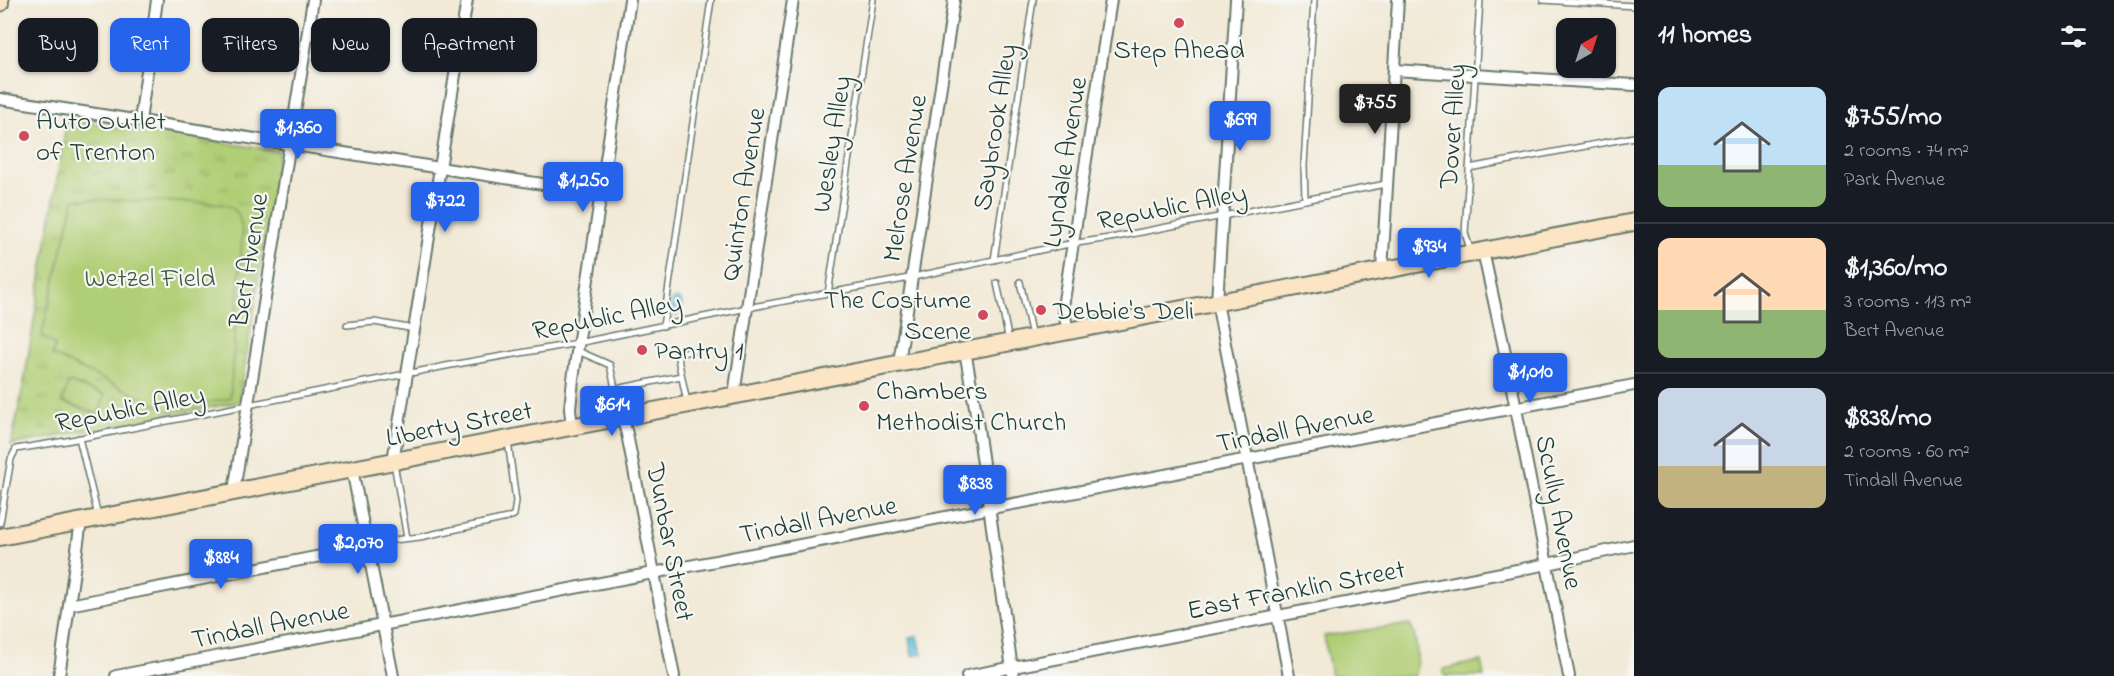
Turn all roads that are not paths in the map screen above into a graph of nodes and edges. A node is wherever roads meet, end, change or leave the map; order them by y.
1 (157, 0) edge
2 (313, 0) edge
3 (467, 0) edge
4 (630, 0) edge
5 (711, 0) edge
6 (793, 0) edge
7 (873, 0) edge
8 (954, 0) edge
9 (1033, 0) edge
10 (1111, 0) edge
11 (1236, 0) edge
12 (1314, 0) edge
13 (1398, 0) edge
14 (1480, 0) edge
15 (1543, 0) edge
16 (1634, 6) edge
17 (1394, 70) junction
18 (1475, 76) junction
19 (1634, 86) edge
20 (0, 99) edge
21 (140, 120) junction
22 (1634, 137) edge
23 (291, 144) junction
24 (441, 168) junction
25 (1469, 168) junction
26 (1386, 184) junction
27 (600, 193) junction
28 (1305, 200) junction
29 (1222, 216) junction
30 (1634, 222) edge
31 (1074, 245) junction
32 (1477, 252) junction
33 (994, 260) junction
34 (1382, 270) junction
35 (912, 276) junction
36 (1020, 282) dead end
37 (997, 283) dead end
38 (828, 294) junction
39 (1217, 302) junction
40 (747, 308) junction
41 (348, 325) dead end
42 (663, 326) junction
43 (415, 330) junction
44 (1068, 331) junction
45 (1032, 338) junction
46 (1009, 342) junction
47 (577, 347) junction
48 (695, 350) dead end
49 (965, 351) junction
50 (899, 363) junction
51 (407, 375) junction
52 (681, 376) junction
53 (1634, 385) edge
54 (616, 389) junction
55 (734, 396) junction
56 (688, 404) junction
57 (248, 405) junction
58 (1516, 408) junction
59 (622, 417) junction
60 (572, 427) junction
61 (79, 438) junction
62 (507, 439) junction
63 (1248, 460) junction
64 (393, 461) junction
65 (352, 469) junction
66 (234, 491) junction
67 (988, 509) junction
68 (98, 518) junction
69 (81, 521) junction
70 (0, 523) edge
71 (0, 537) edge
72 (407, 538) junction
73 (367, 545) junction
74 (1634, 545) edge
75 (1548, 564) junction
76 (655, 573) junction
77 (69, 605) junction
78 (1277, 615) junction
79 (383, 625) junction
80 (1012, 672) edge
81 (59, 676) edge
82 (116, 676) edge
83 (393, 676) edge
84 (674, 676) edge
85 (967, 676) edge
86 (1289, 676) edge
87 (1569, 676) edge

1 - 21 street
2 - 23 street, Bert Avenue
3 - 24 street
4 - 27 street
5 - 42 lane
6 - 40 street, Quinton Avenue
7 - 38 lane, Wesley Alley
8 - 35 street, Melrose Avenue
9 - 33 lane, Saybrook Alley
10 - 31 street, Lyndale Avenue
11 - 29 street
12 - 28 lane
13 - 17 street
14 - 18 lane, Dover Alley
15 - 16 lane
17 - 18 street
17 - 26 street
18 - 19 street
18 - 25 lane, Dover Alley
20 - 21 street
21 - 23 street
22 - 25 lane
23 - 24 street
23 - 57 street, Bert Avenue
24 - 27 street
24 - 43 street
25 - 32 lane, Dover Alley
26 - 28 lane, Republic Alley
26 - 34 street
27 - 47 street
28 - 29 lane, Republic Alley
29 - 31 lane, Republic Alley
29 - 39 street
30 - 32 street, Liberty Street
31 - 33 lane, Republic Alley
31 - 44 street, Lyndale Avenue
32 - 34 street, Liberty Street
32 - 58 street, Scully Avenue
33 - 35 lane, Republic Alley
34 - 39 street, Liberty Street
35 - 38 lane, Republic Alley
35 - 50 street, Melrose Avenue
36 - 45 lane
37 - 46 lane
38 - 40 lane, Republic Alley
39 - 44 street, Liberty Street
39 - 63 street
40 - 42 lane, Republic Alley
40 - 55 street, Quinton Avenue
41 - 43 lane
42 - 47 lane, Republic Alley
43 - 51 street
44 - 45 street, Liberty Street
45 - 46 street, Liberty Street
46 - 49 street, Liberty Street
47 - 51 lane, Republic Alley
47 - 54 lane
47 - 60 street
48 - 52 lane
49 - 50 street, Liberty Street
49 - 67 street
50 - 55 street, Liberty Street
51 - 57 lane, Republic Alley
51 - 64 street
52 - 54 lane
52 - 56 lane
53 - 58 street, Tindall Avenue
54 - 59 lane
55 - 56 street, Liberty Street
56 - 59 street, Liberty Street
57 - 61 lane, Republic Alley
57 - 66 street, Bert Avenue
58 - 63 street, Tindall Avenue
58 - 75 street, Scully Avenue
59 - 60 street, Liberty Street
59 - 76 street, Dunbar Street
60 - 62 street, Liberty Street
61 - 68 lane
61 - 70 lane, Republic Alley
62 - 64 street, Liberty Street
62 - 72 lane
63 - 67 street, Tindall Avenue
63 - 78 street
64 - 65 street, Liberty Street
64 - 72 lane
65 - 66 street, Liberty Street
65 - 73 street
66 - 68 street, Liberty Street
67 - 76 street, Tindall Avenue
67 - 80 street
68 - 69 street, Liberty Street
69 - 71 street, Liberty Street
69 - 77 street
72 - 73 lane
73 - 77 street
73 - 79 street
74 - 75 street, East Franklin Street
75 - 78 street, East Franklin Street
75 - 87 street, Scully Avenue
76 - 79 street, Tindall Avenue
76 - 84 street, Dunbar Street
77 - 81 street
78 - 80 street, East Franklin Street
78 - 86 street
79 - 82 street, Tindall Avenue
79 - 83 street
80 - 85 street, East Franklin Street

